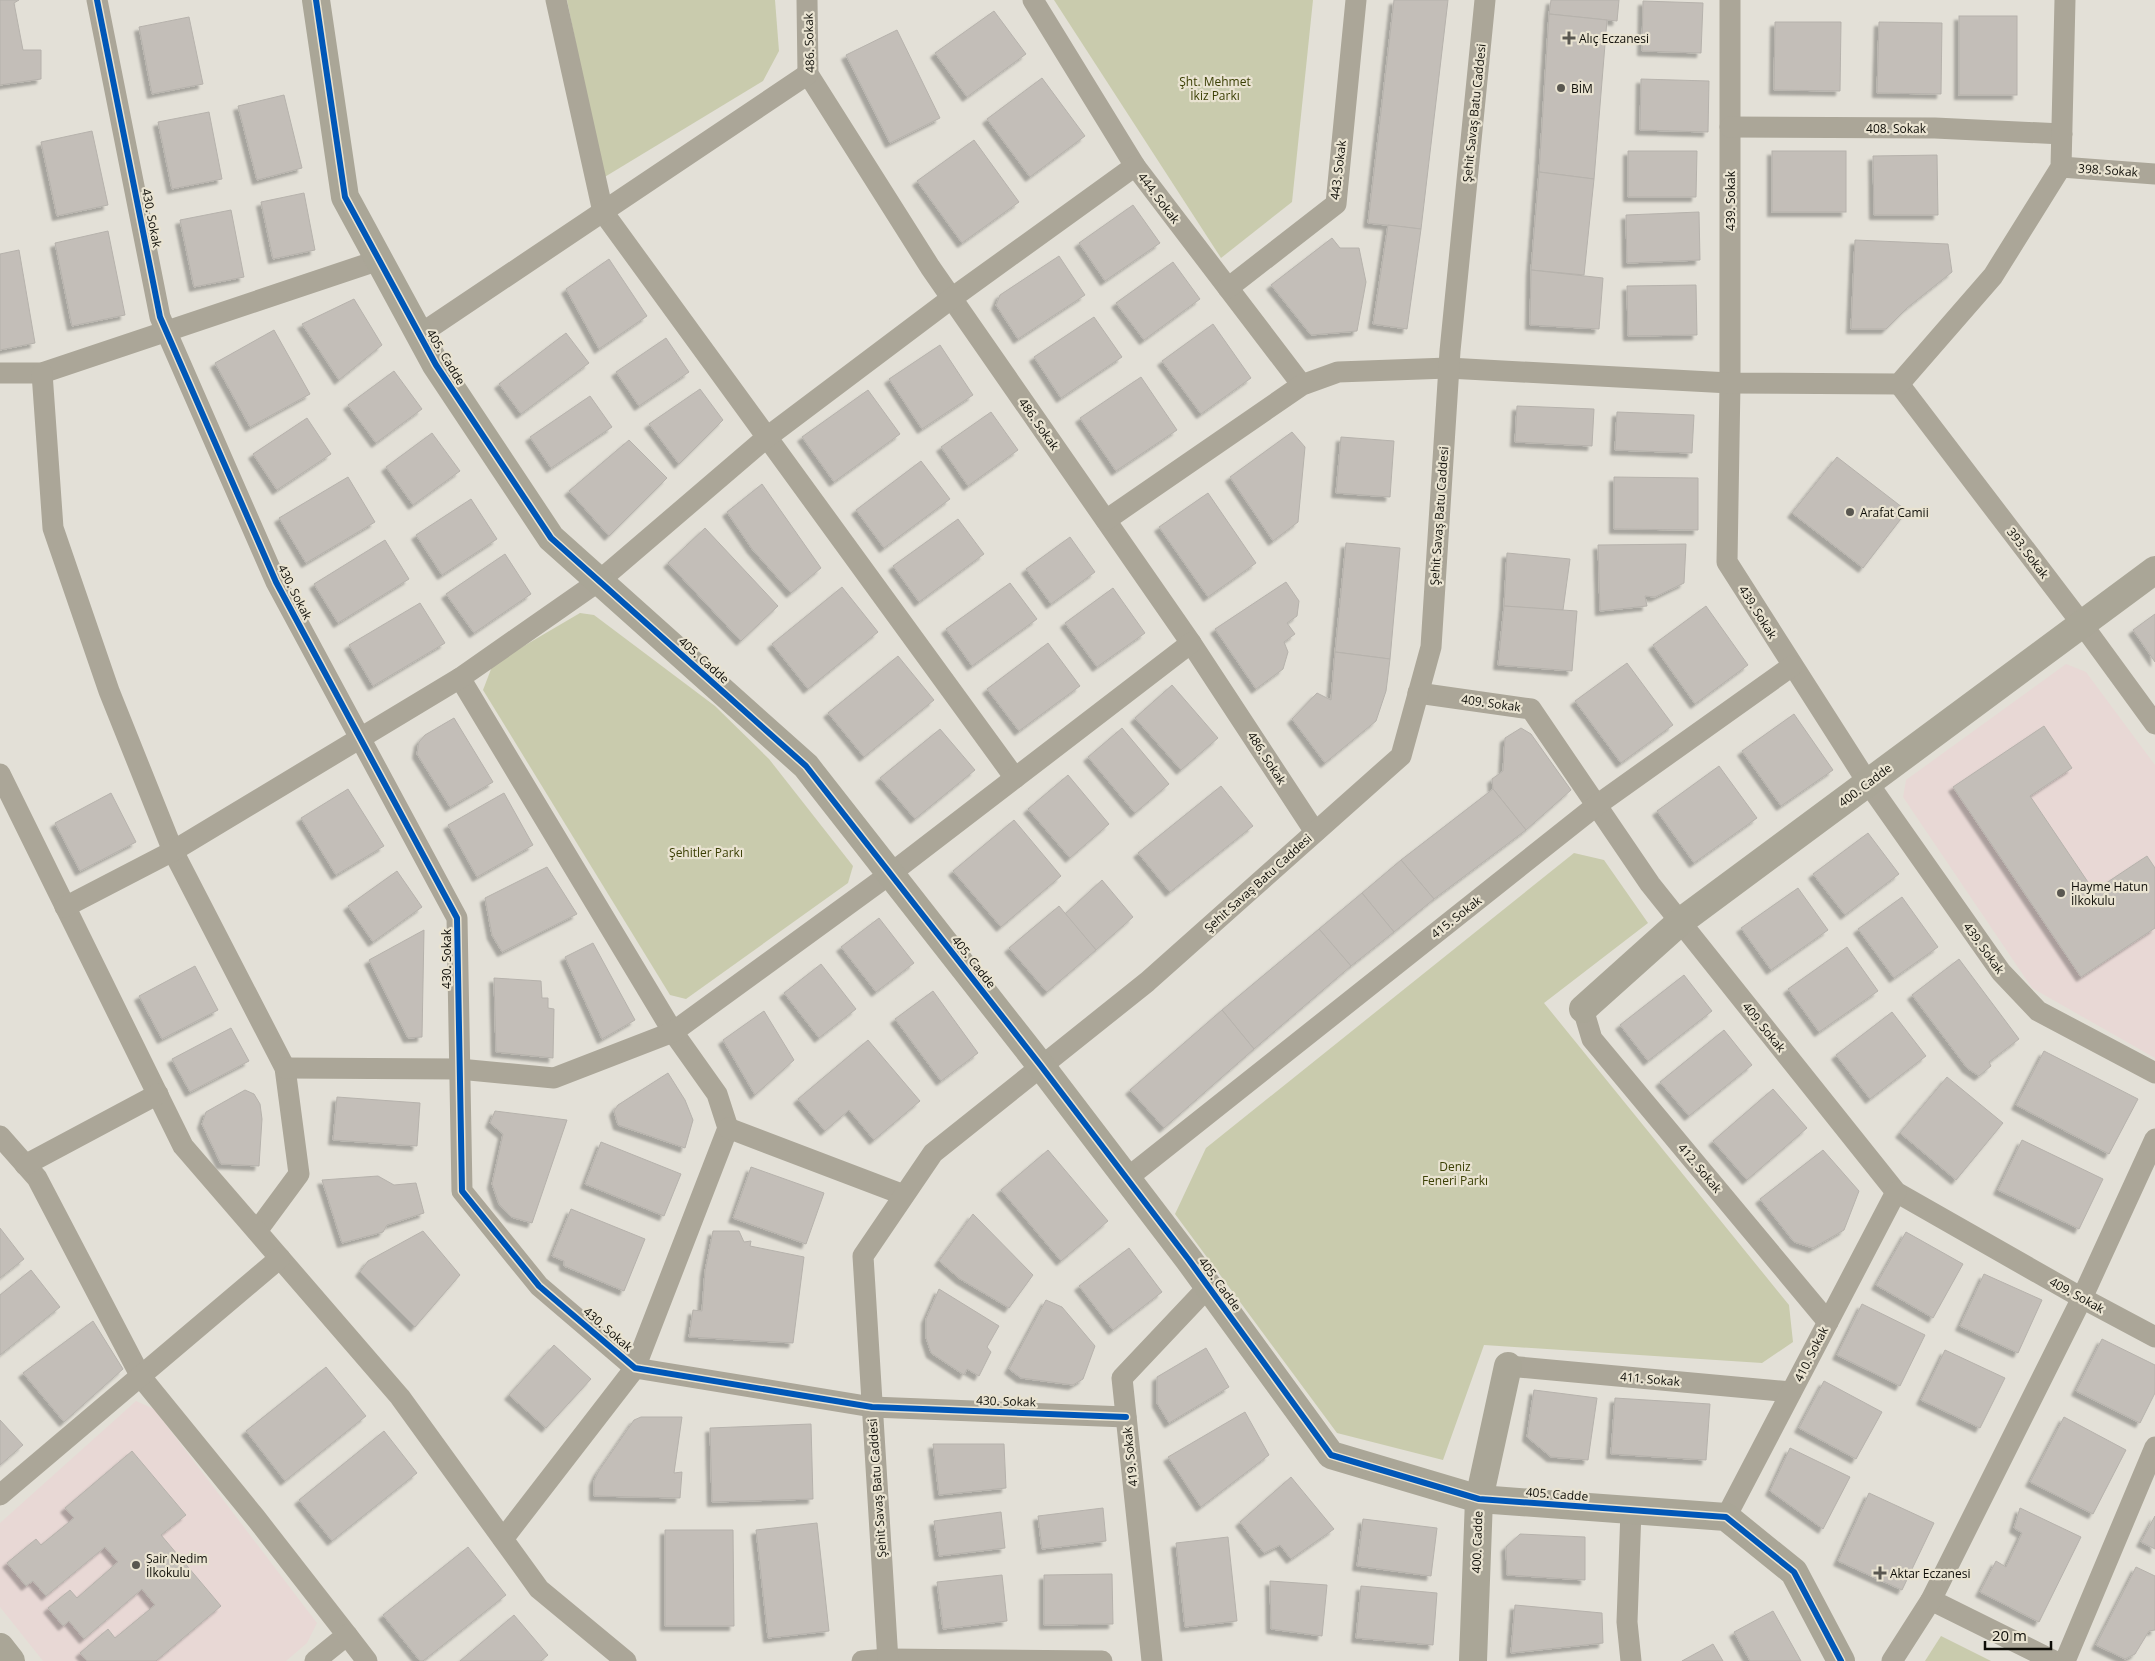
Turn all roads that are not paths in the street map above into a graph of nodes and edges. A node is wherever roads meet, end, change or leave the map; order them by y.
1 (97, 0) edge
2 (316, 0) edge
3 (556, 0) edge
4 (807, 0) edge
5 (1033, 0) edge
6 (1356, 0) edge
7 (1485, 0) edge
8 (1730, 0) edge
9 (2065, 0) edge
10 (808, 74) junction
11 (1730, 127) junction
12 (2062, 134) junction
13 (1135, 166) junction
14 (2061, 167) junction
15 (2155, 174) edge
16 (603, 212) junction
17 (379, 260) junction
18 (1228, 288) junction
19 (952, 298) junction
20 (166, 331) junction
21 (419, 335) junction
22 (1448, 368) junction
23 (42, 372) junction
24 (0, 373) edge
25 (1730, 383) junction
26 (1899, 384) junction
27 (1302, 385) junction
28 (766, 438) junction
29 (1106, 520) junction
30 (2155, 570) edge
31 (598, 581) junction
32 (2082, 624) junction
33 (1191, 643) junction
34 (1792, 666) junction
35 (460, 678) junction
36 (1418, 693) junction
37 (2155, 724) edge
38 (360, 737) junction
39 (0, 774) edge
40 (1015, 778) junction
41 (1868, 783) junction
42 (1597, 805) junction
43 (1315, 832) junction
44 (173, 851) junction
45 (890, 874) junction
46 (65, 906) junction
47 (1680, 922) junction
48 (1583, 1009) joint
49 (673, 1032) junction
50 (1041, 1066) junction
51 (285, 1068) junction
52 (459, 1069) junction
53 (2155, 1073) edge
54 (158, 1094) junction
55 (728, 1128) junction
56 (0, 1136) edge
57 (2155, 1139) edge
58 (25, 1165) junction
59 (1126, 1179) junction
60 (1896, 1192) junction
61 (904, 1195) junction
62 (257, 1231) junction
63 (280, 1258) junction
64 (1208, 1287) junction
65 (2082, 1298) junction
66 (1828, 1322) junction
67 (2155, 1337) edge
68 (1508, 1366) joint
69 (635, 1368) junction
70 (141, 1377) junction
71 (1791, 1392) junction
72 (872, 1407) junction
73 (1126, 1416) junction
74 (2155, 1447) edge
75 (0, 1495) edge
76 (1479, 1499) junction
77 (1631, 1510) junction
78 (1726, 1517) junction
79 (503, 1539) junction
80 (1931, 1600) junction
81 (347, 1635) junction
82 (0, 1647) edge
83 (888, 1660) edge
84 (11, 1661) edge
85 (315, 1661) edge
86 (368, 1661) edge
87 (626, 1661) edge
88 (862, 1661) edge
89 (1102, 1661) edge
90 (1152, 1661) edge
91 (1473, 1661) edge
92 (1631, 1661) edge
93 (1841, 1661) edge
94 (1892, 1661) edge
95 (2054, 1661) edge
96 (2065, 1661) edge

1 - 20 street, 430. Sokak
2 - 17 street, 405. Cadde
3 - 16 street
4 - 10 street, 486. Sokak
5 - 13 street, 444. Sokak
6 - 18 street, 443. Sokak
7 - 22 street, Şehit Savaş Batu Caddesi
8 - 11 street, 439. Sokak
9 - 12 street
10 - 16 street
10 - 19 street, 486. Sokak
11 - 12 street, 408. Sokak
11 - 25 street, 439. Sokak
12 - 14 street
13 - 18 street, 444. Sokak
13 - 19 street
14 - 15 street, 398. Sokak
14 - 26 street
16 - 21 street
16 - 28 street
17 - 20 street
17 - 21 street, 405. Cadde
18 - 27 street, 444. Sokak
19 - 28 street
19 - 29 street, 486. Sokak
20 - 23 street
20 - 38 street, 430. Sokak
21 - 31 street, 405. Cadde
22 - 25 street
22 - 27 street
22 - 36 street, Şehit Savaş Batu Caddesi
23 - 24 street
23 - 44 street
25 - 26 street
25 - 34 street, 439. Sokak
26 - 32 street, 393. Sokak
27 - 29 street
28 - 31 street
28 - 40 street
29 - 33 street, 486. Sokak
30 - 32 street, 400. Cadde
31 - 35 street
31 - 45 street, 405. Cadde
32 - 37 street, 393. Sokak
32 - 41 street, 400. Cadde
33 - 40 street
33 - 43 street, 486. Sokak
34 - 41 street, 439. Sokak
34 - 42 street, 415. Sokak
35 - 38 street
35 - 49 street
36 - 42 street, 409. Sokak
36 - 43 street, Şehit Savaş Batu Caddesi
38 - 44 street
38 - 52 street, 430. Sokak
39 - 46 street
40 - 45 street
41 - 47 street, 400. Cadde
41 - 53 street, 439. Sokak
42 - 47 street, 409. Sokak
42 - 59 street, 415. Sokak
43 - 50 street, Şehit Savaş Batu Caddesi
44 - 46 street
44 - 51 street
45 - 49 street
45 - 50 street, 405. Cadde
46 - 54 street
47 - 48 street, 400. Cadde
47 - 60 street, 409. Sokak
48 - 66 street, 412. Sokak
49 - 52 street
49 - 55 street
50 - 59 street, 405. Cadde
50 - 61 street, Şehit Savaş Batu Caddesi
51 - 52 street
51 - 62 street
52 - 69 street, 430. Sokak
54 - 58 street
54 - 62 street
55 - 61 street
55 - 69 street
56 - 58 street
57 - 65 street
58 - 70 street
59 - 64 street, 405. Cadde
60 - 65 street, 409. Sokak
60 - 66 street, 410. Sokak
61 - 72 street, Şehit Savaş Batu Caddesi
62 - 63 street
63 - 70 street
63 - 79 street
64 - 73 street, 419. Sokak
64 - 76 street, 405. Cadde
65 - 67 street, 409. Sokak
65 - 80 street
66 - 71 street, 410. Sokak
68 - 71 street, 411. Sokak
68 - 76 street, 400. Cadde
69 - 72 street, 430. Sokak
69 - 79 street
70 - 75 street
70 - 81 street
71 - 78 street, 410. Sokak
72 - 73 street, 430. Sokak
72 - 83 street, Şehit Savaş Batu Caddesi
73 - 90 street, 419. Sokak
74 - 96 street
76 - 77 street, 405. Cadde
76 - 91 street, 400. Cadde
77 - 78 street, 405. Cadde
77 - 92 street
78 - 93 street
79 - 87 street
80 - 94 street
80 - 95 street
81 - 85 street
81 - 86 street
82 - 84 street
83 - 88 street
83 - 89 street

